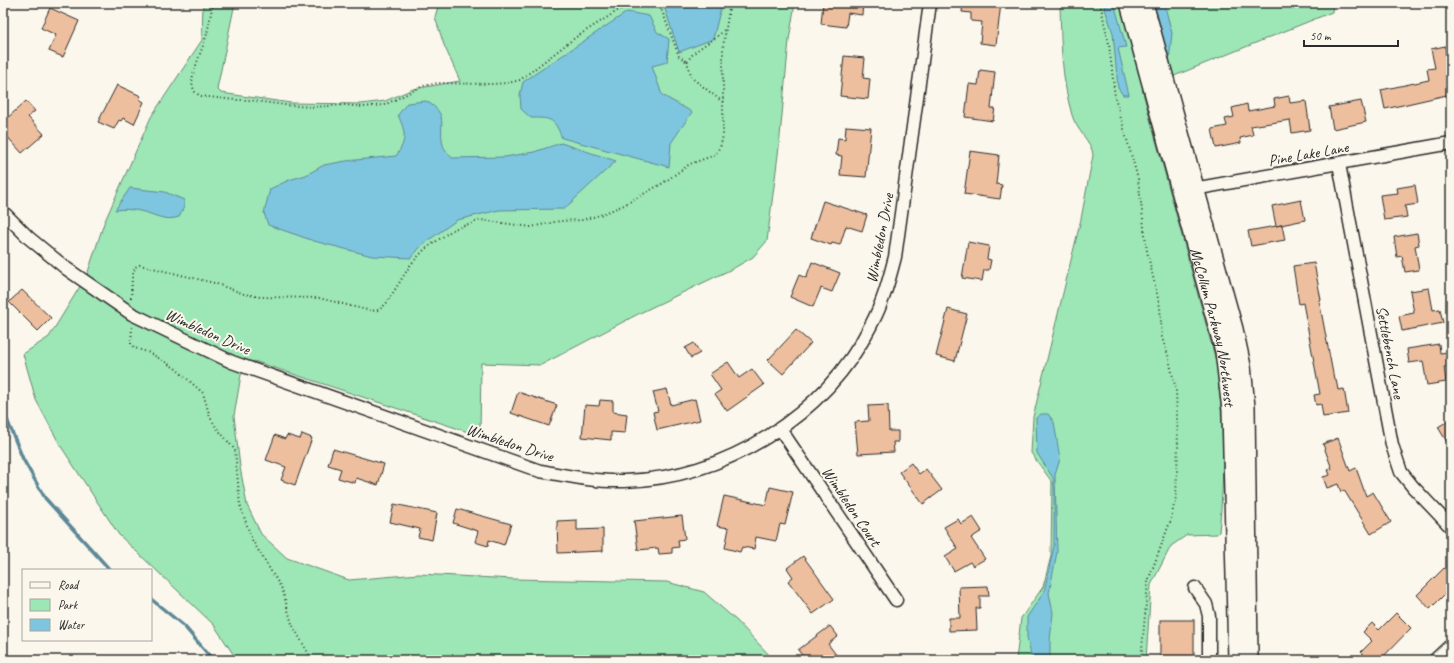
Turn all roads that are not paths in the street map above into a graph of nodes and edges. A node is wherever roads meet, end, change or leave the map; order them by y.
1 (930, 3) edge
2 (1129, 3) edge
3 (1144, 3) edge
4 (1445, 144) edge
5 (1339, 164) junction
6 (1189, 190) junction
7 (3, 212) edge
8 (780, 430) junction
9 (1451, 527) edge
10 (1195, 588) dead end
11 (896, 600) dead end
12 (1451, 645) edge
13 (1209, 660) edge
14 (1238, 660) edge
15 (1249, 660) edge
16 (1435, 660) edge

1 - 8 street, Wimbledon Drive
2 - 6 street, McCollum Parkway Northwest
3 - 6 street, McCollum Parkway Northwest
4 - 5 street, Pine Lake Lane
5 - 6 street, Pine Lake Lane
5 - 9 street, Settlebench Lane
6 - 14 street, McCollum Parkway Northwest
6 - 15 street, McCollum Parkway Northwest
7 - 8 street, Wimbledon Drive
8 - 11 street, Wimbledon Court
10 - 13 street
12 - 16 street

